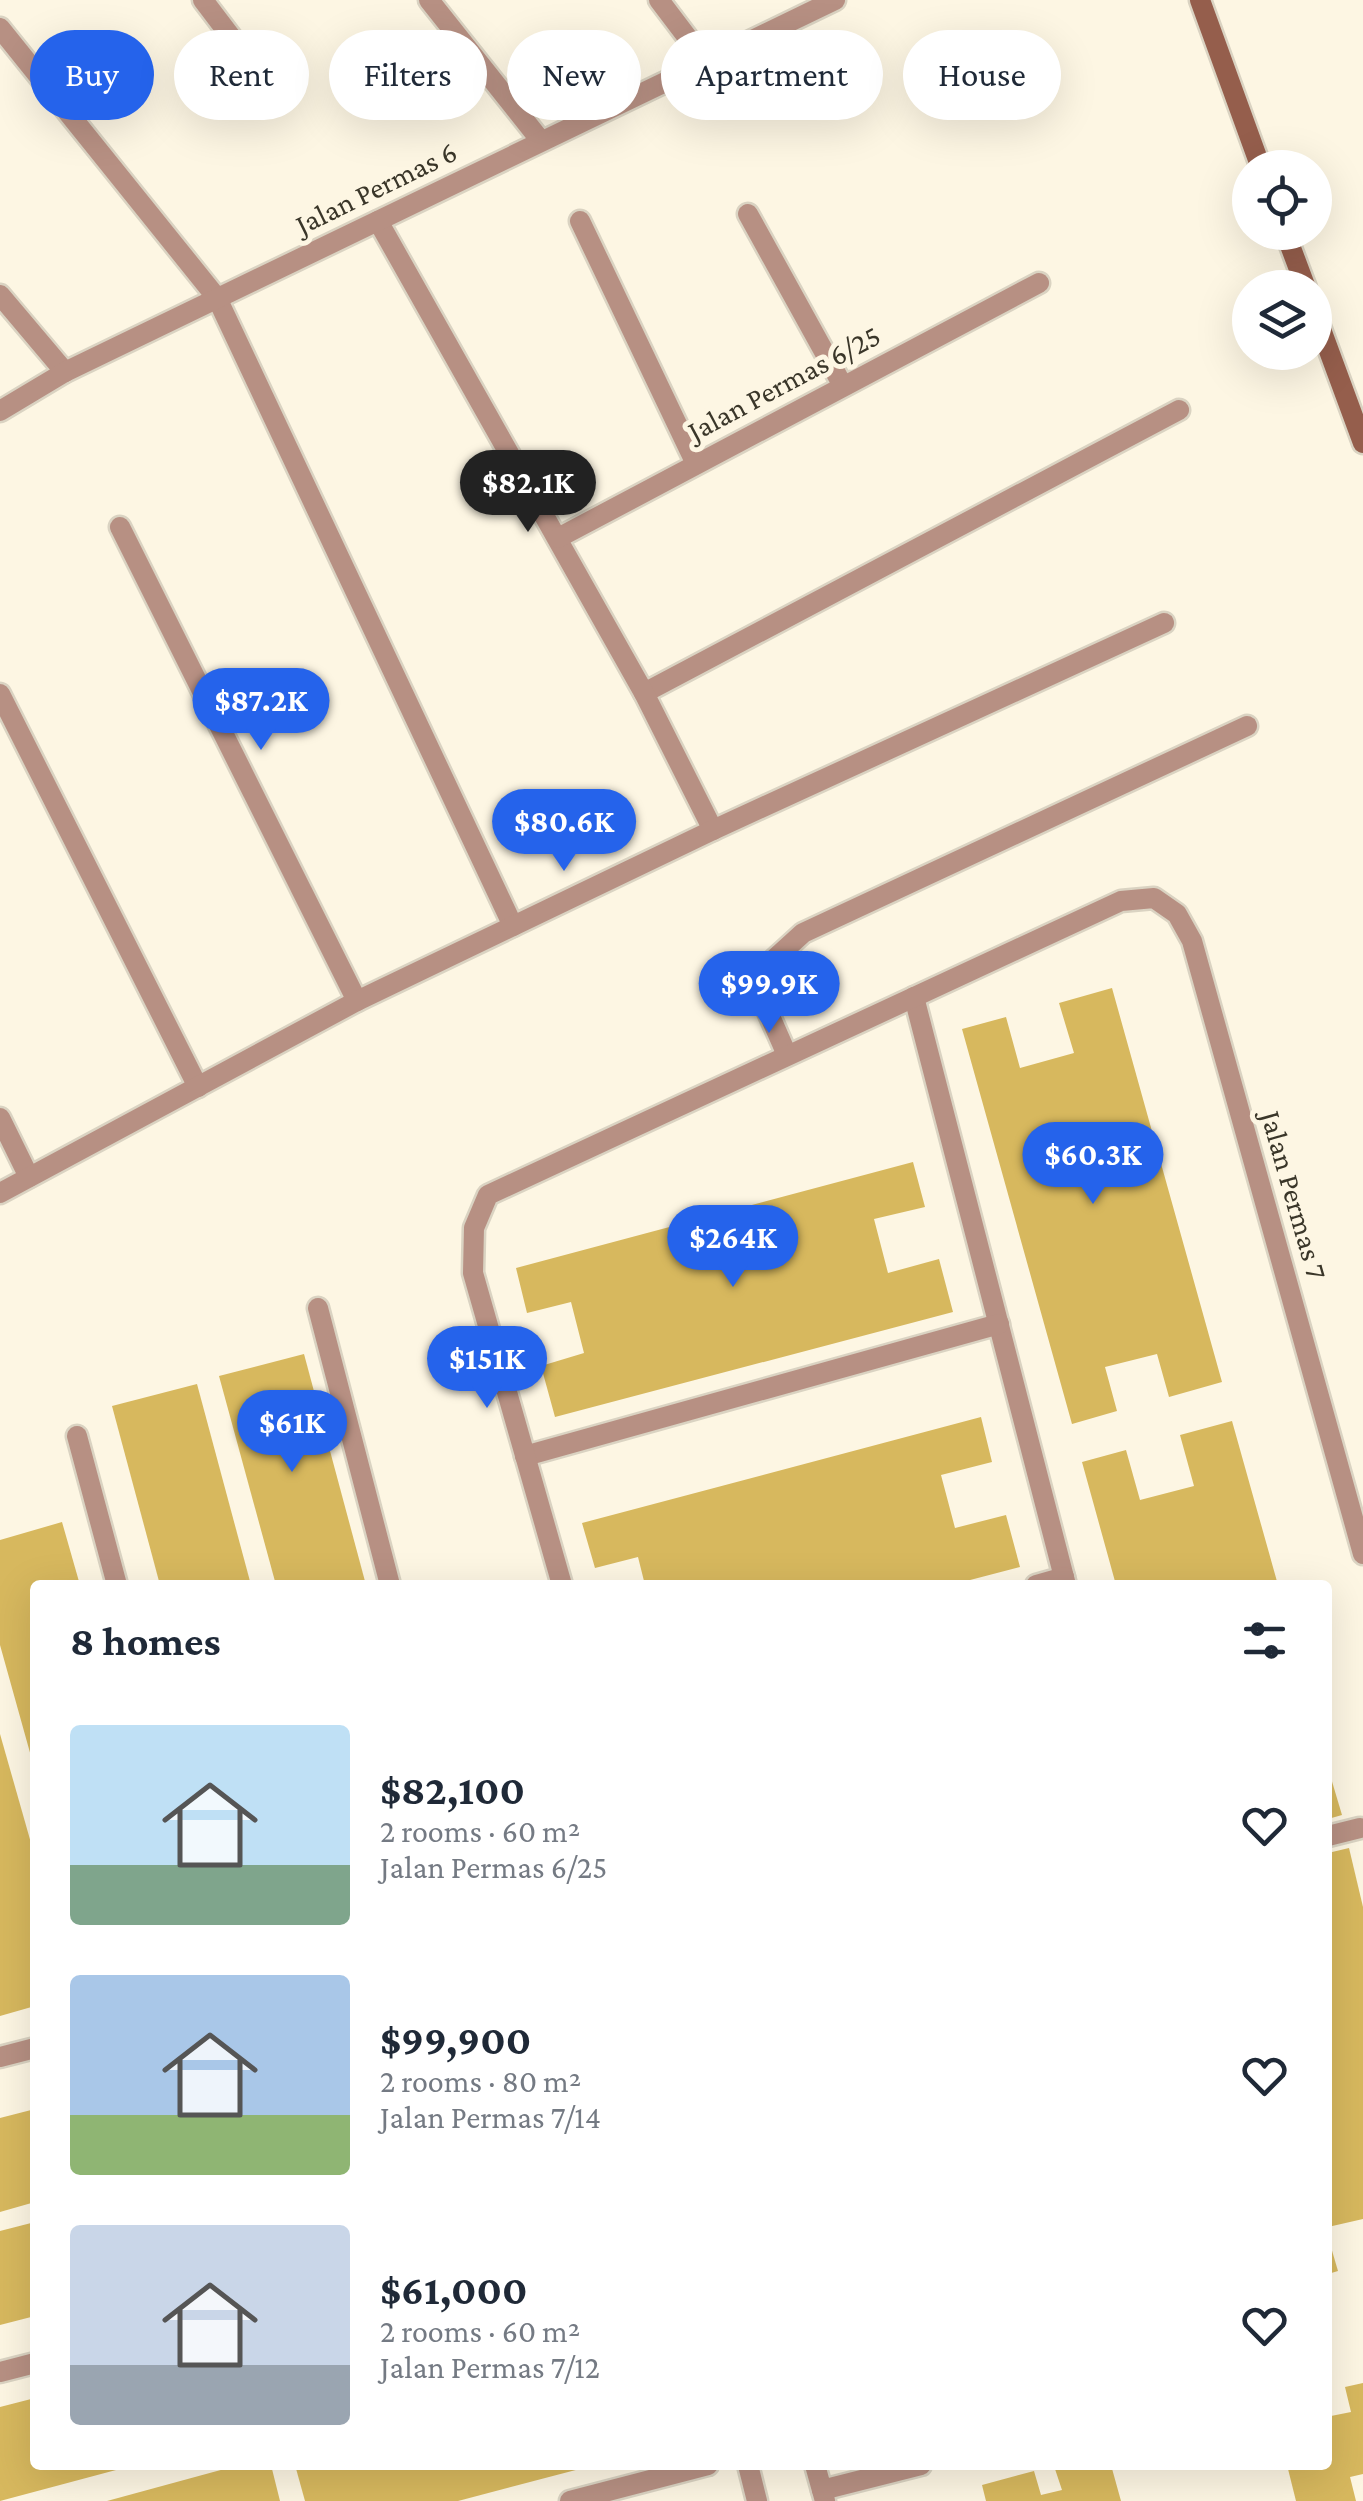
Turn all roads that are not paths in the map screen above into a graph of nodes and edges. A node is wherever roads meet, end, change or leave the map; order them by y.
1 (203, 0) edge
2 (429, 0) edge
3 (659, 0) edge
4 (835, 0) edge
5 (1200, 0) edge
6 (0, 28) edge
7 (226, 30) edge
8 (682, 30) edge
9 (773, 30) edge
10 (661, 84) edge
11 (541, 142) junction
12 (1254, 150) edge
13 (748, 214) dead end
14 (378, 221) junction
15 (580, 221) dead end
16 (1039, 282) dead end
17 (0, 294) edge
18 (217, 298) junction
19 (1332, 359) edge
20 (65, 372) junction
21 (843, 386) junction
22 (1179, 410) dead end
23 (0, 411) edge
24 (1363, 442) edge
25 (696, 464) junction
26 (120, 526) dead end
27 (558, 538) junction
28 (1164, 623) dead end
29 (644, 693) junction
30 (0, 694) edge
31 (1247, 726) dead end
32 (713, 830) junction
33 (513, 926) junction
34 (914, 997) junction
35 (357, 1002) junction
36 (788, 1055) junction
37 (198, 1087) junction
38 (0, 1118) edge
39 (29, 1177) junction
40 (0, 1193) edge
41 (318, 1308) dead end
42 (999, 1324) junction
43 (77, 1436) dead end
44 (525, 1456) junction
45 (1363, 1554) edge
46 (116, 1580) edge
47 (389, 1580) edge
48 (561, 1580) edge
49 (1066, 1580) edge
50 (1360, 1828) dead end
51 (1332, 1835) edge
52 (30, 2049) edge
53 (0, 2057) edge
54 (30, 2364) edge
55 (0, 2372) edge
56 (689, 2470) edge
57 (749, 2470) edge
58 (816, 2470) edge
59 (906, 2470) edge
60 (824, 2496) edge
61 (570, 2501) edge
62 (757, 2501) edge

1 - 7 street
2 - 11 street
3 - 8 street
4 - 9 street, Jalan Permas 6
5 - 12 main road
6 - 18 street
10 - 11 street, Jalan Permas 6
11 - 14 street, Jalan Permas 6
13 - 21 street
14 - 18 street, Jalan Permas 6
14 - 27 street
15 - 25 street
16 - 21 street, Jalan Permas 6/25
17 - 20 street
18 - 20 street, Jalan Permas 6
18 - 33 street
19 - 24 main road
20 - 23 street, Jalan Permas 6
21 - 25 street, Jalan Permas 6/25
22 - 29 street
25 - 27 street, Jalan Permas 6/25
26 - 35 street
27 - 29 street
28 - 32 street
29 - 32 street
30 - 37 street
31 - 36 street
32 - 33 street
33 - 35 street
34 - 36 street
34 - 42 street
34 - 45 street, Jalan Permas 7
35 - 37 street
36 - 44 street
37 - 39 street
38 - 39 street
39 - 40 street
41 - 47 street
42 - 44 street
42 - 49 street
43 - 46 street
44 - 48 street
50 - 51 street
52 - 53 street
54 - 55 street
56 - 61 street
57 - 62 street
58 - 60 street
59 - 60 street

